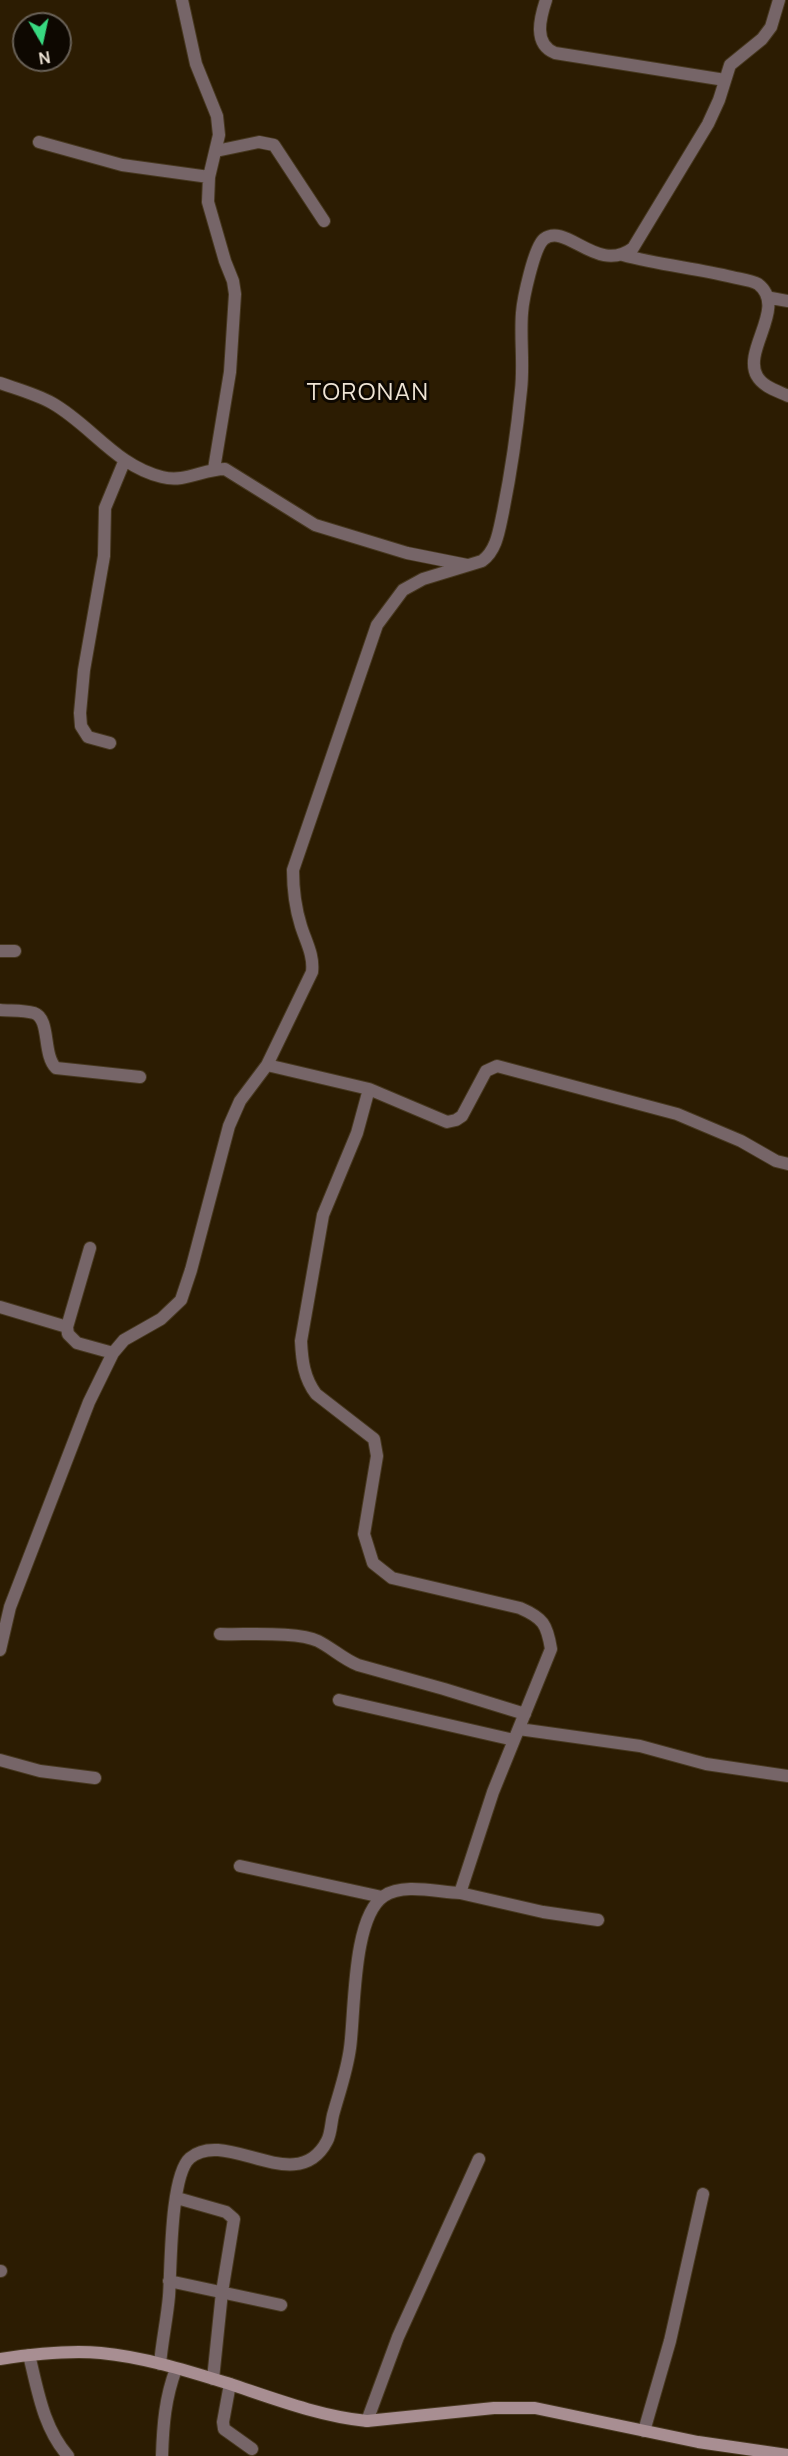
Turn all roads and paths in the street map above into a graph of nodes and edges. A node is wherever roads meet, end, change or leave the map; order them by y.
1 (182, 0) edge
2 (546, 0) edge
3 (781, 8) edge
4 (725, 80) junction
5 (39, 142) dead end
6 (216, 151) junction
7 (209, 177) junction
8 (324, 221) dead end
9 (623, 255) junction
10 (771, 298) junction
11 (788, 301) edge
12 (0, 382) edge
13 (788, 396) edge
14 (124, 462) junction
15 (214, 469) junction
16 (471, 565) junction
17 (110, 743) dead end
18 (0, 951) edge
19 (15, 951) dead end
20 (0, 1010) edge
21 (267, 1065) junction
22 (140, 1077) dead end
23 (369, 1089) junction
24 (788, 1164) edge
25 (90, 1248) dead end
26 (0, 1307) edge
27 (67, 1327) junction
28 (113, 1353) junction
29 (5, 1606) edge
30 (220, 1634) dead end
31 (0, 1650) edge
32 (339, 1700) dead end
33 (525, 1714) junction
34 (516, 1734) junction
35 (0, 1760) edge
36 (788, 1776) edge
37 (95, 1778) dead end
38 (240, 1866) dead end
39 (460, 1893) junction
40 (382, 1897) junction
41 (598, 1920) dead end
42 (479, 2159) dead end
43 (703, 2194) dead end
44 (177, 2198) junction
45 (170, 2281) junction
46 (222, 2292) junction
47 (281, 2305) dead end
48 (29, 2355) junction
49 (0, 2359) edge
50 (160, 2364) junction
51 (176, 2368) junction
52 (213, 2379) junction
53 (230, 2384) junction
54 (367, 2421) junction
55 (644, 2431) junction
56 (252, 2449) dead end
57 (788, 2455) edge
58 (68, 2456) edge
59 (162, 2456) edge

1 - 6 street
2 - 4 street
3 - 4 street
4 - 9 street
5 - 7 street
6 - 7 street
6 - 8 street
7 - 15 street
9 - 10 street
9 - 16 street
10 - 11 street
10 - 13 street
12 - 14 street
14 - 15 street
14 - 17 street
15 - 16 street
16 - 21 street
18 - 19 street
20 - 22 street
21 - 23 street
21 - 28 street
23 - 24 street
23 - 33 street
25 - 27 street
26 - 27 street
27 - 28 street
28 - 29 street
29 - 31 street
30 - 33 street
32 - 34 street
33 - 34 street
34 - 36 street
34 - 39 street
35 - 37 street
38 - 40 street
39 - 40 street
39 - 41 street
40 - 44 street
42 - 54 street
43 - 55 street
44 - 45 street
44 - 46 street
45 - 46 street
45 - 50 street
46 - 47 street
46 - 52 street
48 - 49 street
48 - 50 street
48 - 58 street
50 - 51 street
51 - 52 street
51 - 59 street
52 - 53 street
53 - 54 street
53 - 56 street
54 - 55 street
55 - 57 street

